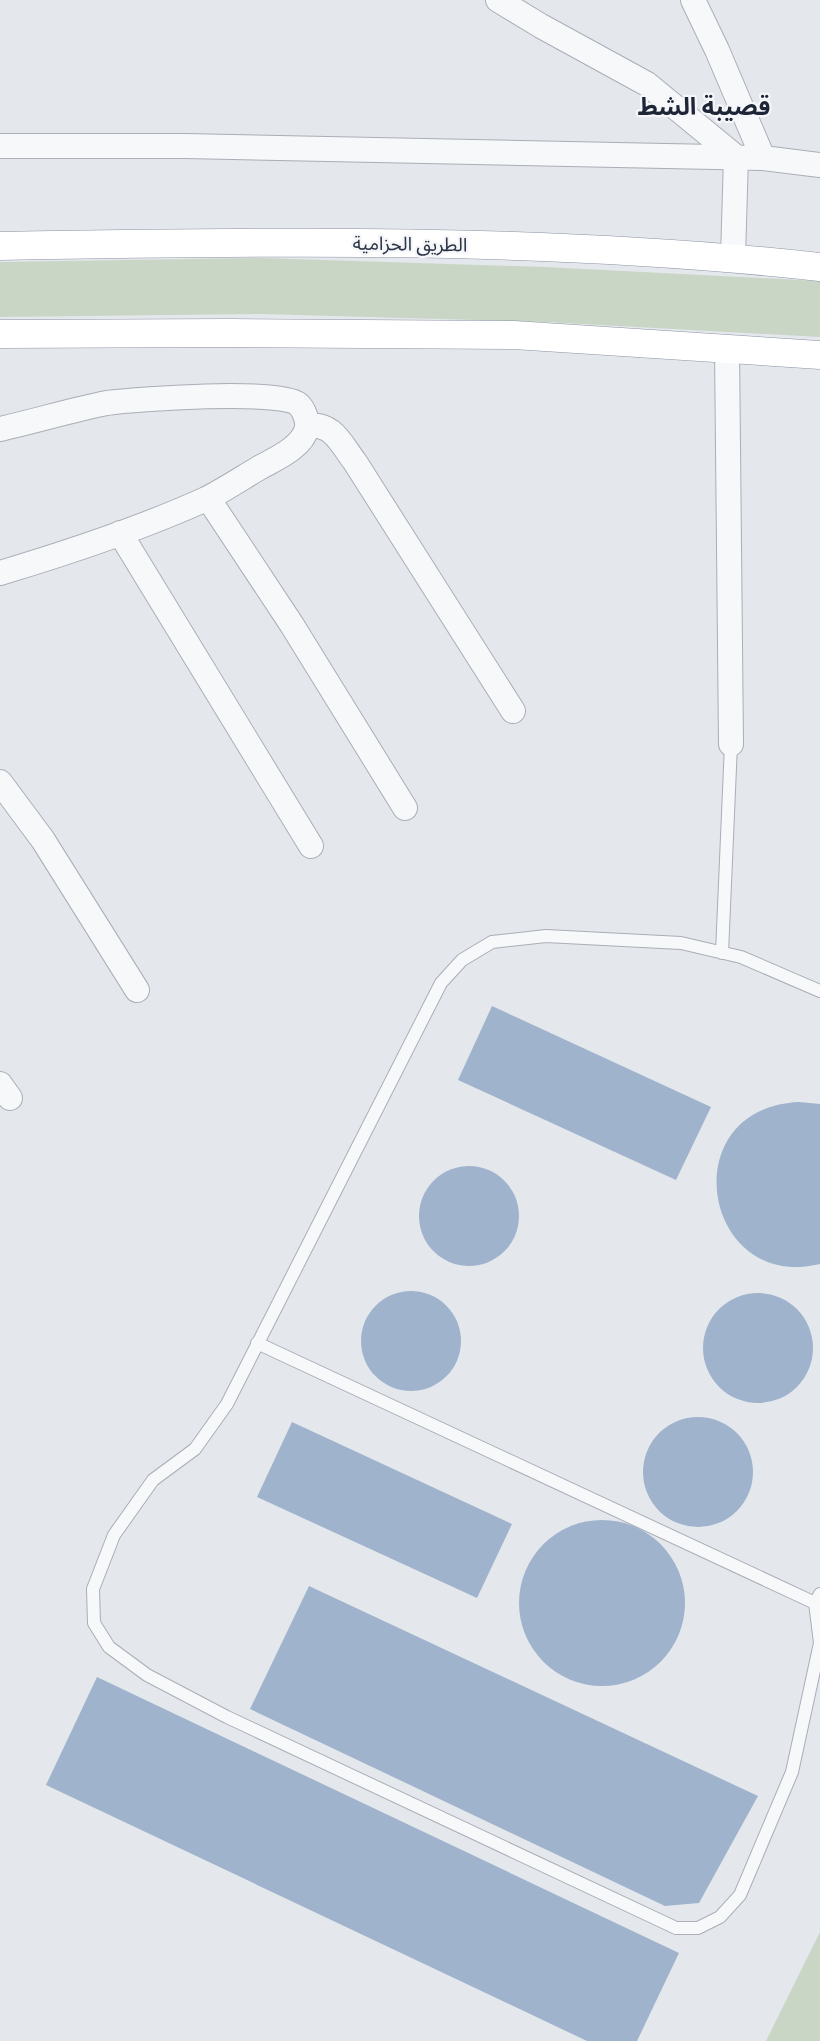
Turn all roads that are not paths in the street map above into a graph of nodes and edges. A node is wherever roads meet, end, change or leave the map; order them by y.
1 (498, 0) edge
2 (693, 0) edge
3 (0, 146) edge
4 (736, 157) junction
5 (763, 158) junction
6 (820, 165) edge
7 (0, 246) edge
8 (733, 257) junction
9 (820, 267) edge
10 (0, 334) edge
11 (727, 348) junction
12 (820, 355) edge
13 (307, 426) junction
14 (0, 429) edge
15 (208, 498) junction
16 (120, 533) junction
17 (0, 573) edge
18 (513, 711) dead end
19 (731, 744) joint
20 (0, 782) edge
21 (405, 808) dead end
22 (311, 846) dead end
23 (722, 953) junction
24 (137, 990) dead end
25 (820, 990) edge
26 (257, 1343) junction
27 (818, 1599) edge

1 - 4 street
2 - 5 street
3 - 4 street
4 - 5 street
4 - 8 street
5 - 6 street
7 - 8 highway, الطريق الحزامية
8 - 9 highway, الطريق الحزامية
10 - 11 highway
11 - 12 highway
11 - 19 street
13 - 14 street
13 - 15 street
13 - 18 street
15 - 16 street
15 - 21 street
16 - 17 street
16 - 22 street
19 - 23 lane
20 - 24 street
23 - 25 lane
23 - 26 lane
26 - 27 lane
26 - 27 lane

